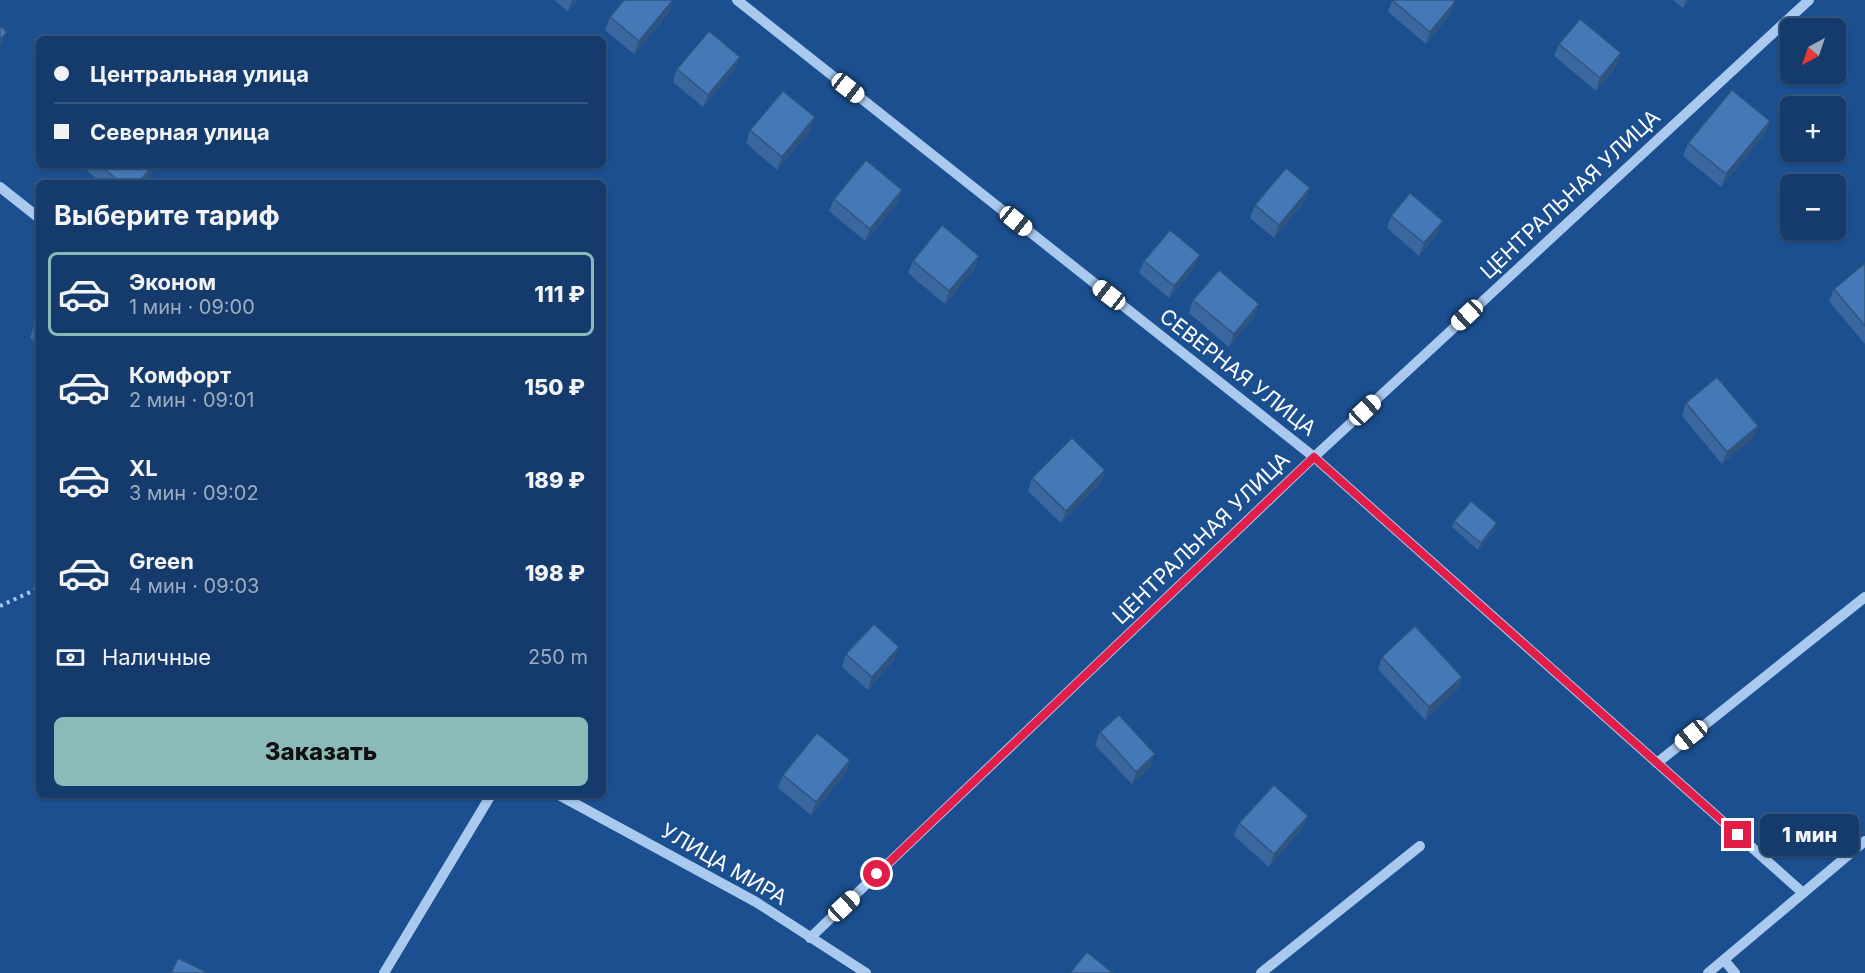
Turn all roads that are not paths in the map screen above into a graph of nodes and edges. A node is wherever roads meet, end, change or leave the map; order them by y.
1 (736, 0) edge
2 (1809, 0) edge
3 (0, 187) edge
4 (36, 216) edge
5 (1314, 457) junction
6 (1865, 597) edge
7 (1657, 763) junction
8 (489, 798) edge
9 (565, 798) edge
10 (1865, 841) edge
11 (1420, 846) dead end
12 (1803, 893) junction
13 (810, 938) junction
14 (1724, 960) junction
15 (384, 973) edge
16 (866, 973) edge
17 (1261, 973) edge
18 (1708, 973) edge
19 (1735, 973) edge

1 - 5 street, СЕВЕРНАЯ УЛИЦА
2 - 5 street, ЦЕНТРАЛЬНАЯ УЛИЦА
3 - 4 street
5 - 7 street, СЕВЕРНАЯ УЛИЦА
5 - 13 street, ЦЕНТРАЛЬНАЯ УЛИЦА
6 - 7 street
7 - 12 street, СЕВЕРНАЯ УЛИЦА
8 - 15 street
9 - 13 street, УЛИЦА МИРА
10 - 12 street
11 - 17 street
12 - 14 street
13 - 16 street, УЛИЦА МИРА
14 - 18 street
14 - 19 street

